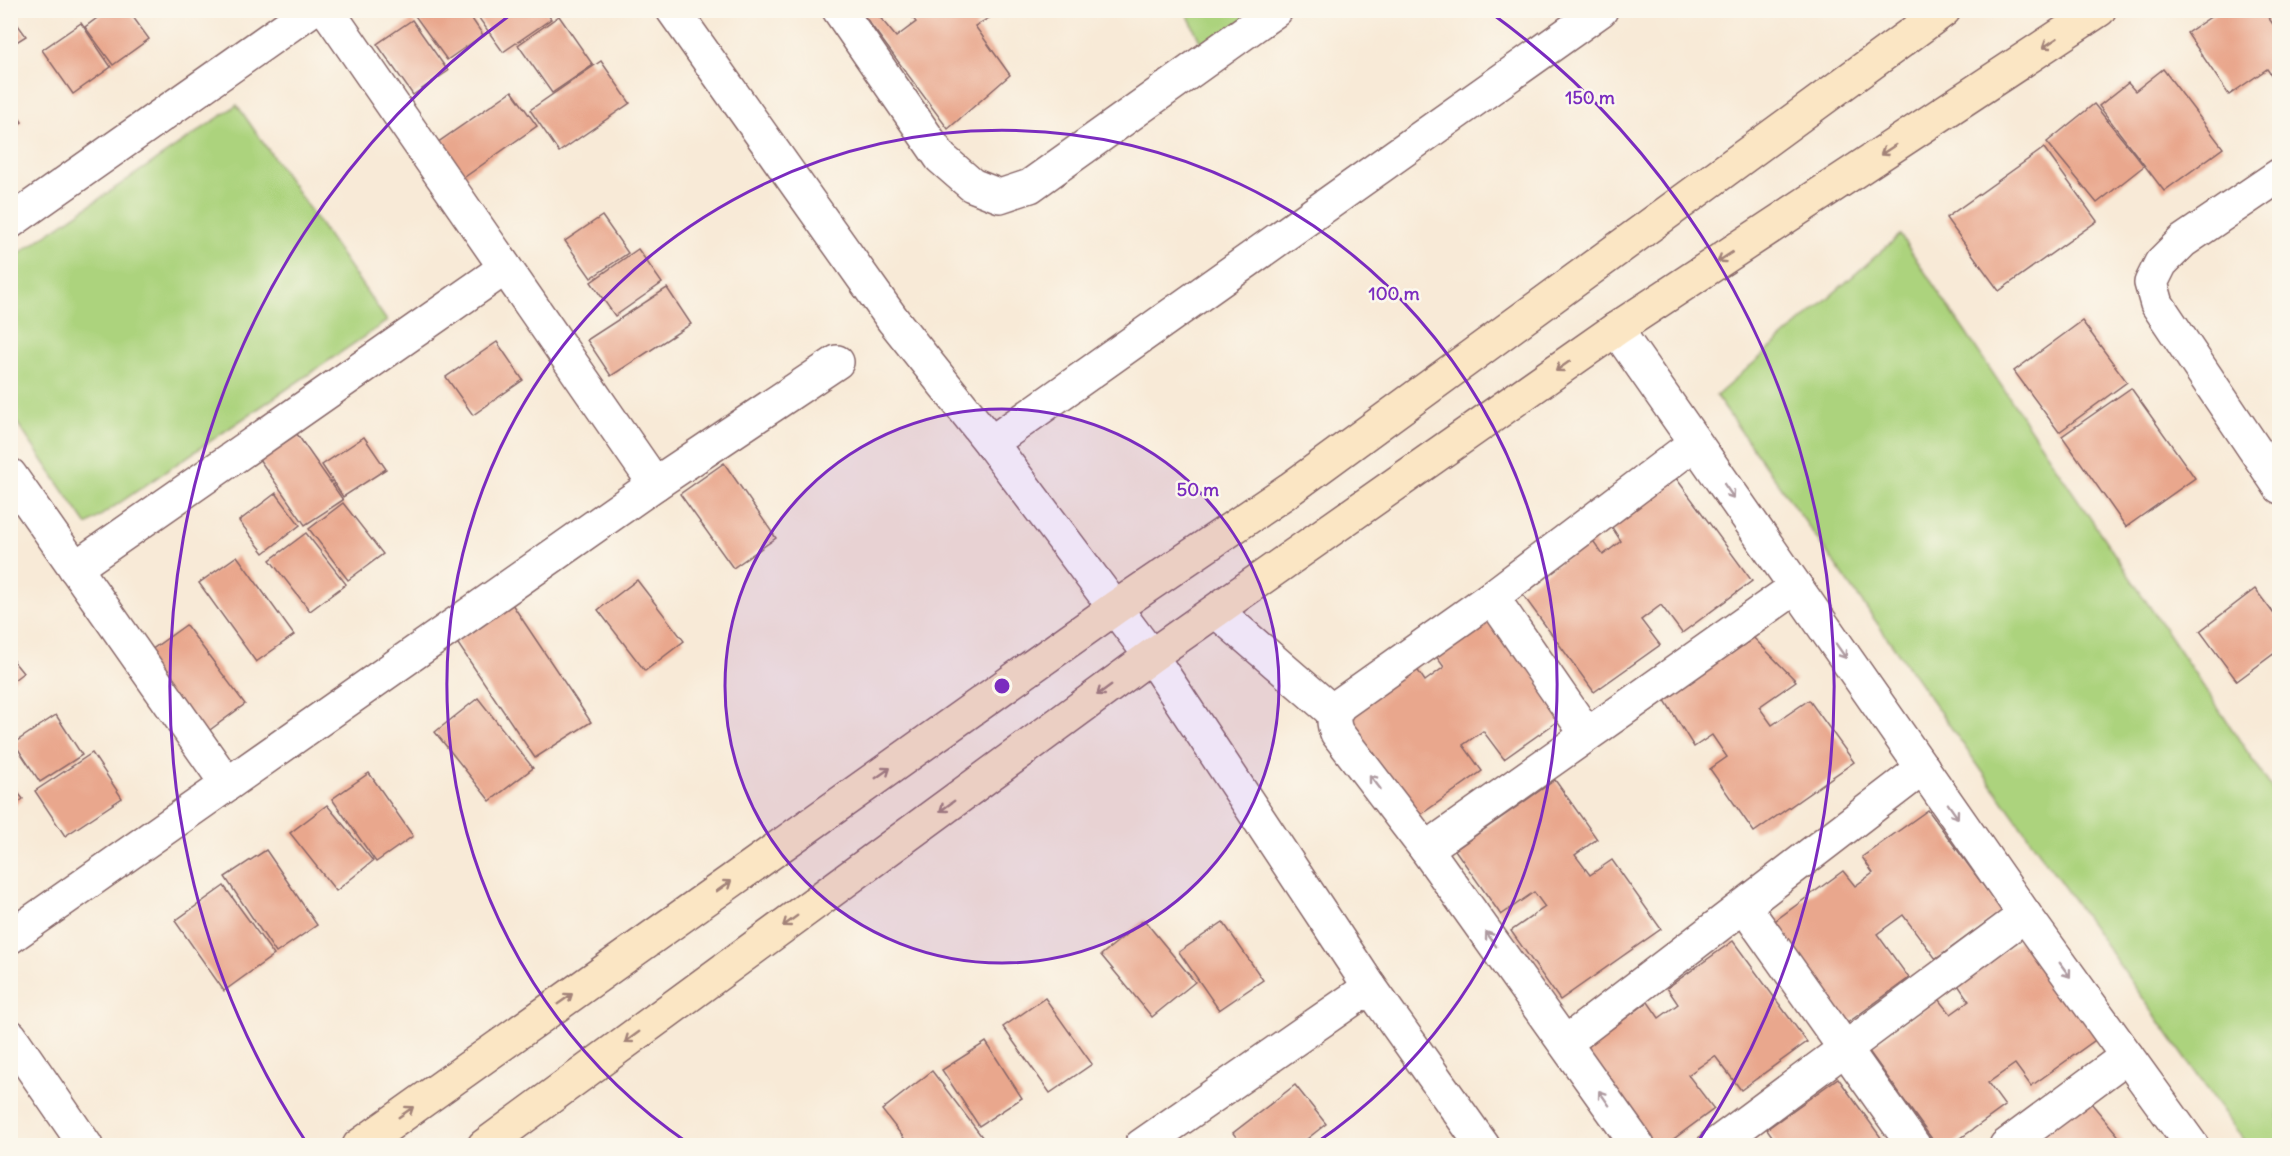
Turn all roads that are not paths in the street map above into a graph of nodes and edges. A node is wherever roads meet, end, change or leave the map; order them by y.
1 (311, 10) edge
2 (327, 10) edge
3 (673, 10) edge
4 (839, 10) edge
5 (1276, 10) edge
6 (1601, 10) edge
7 (1944, 10) edge
8 (2090, 13) edge
9 (2280, 176) edge
10 (10, 222) edge
11 (505, 268) junction
12 (1616, 329) junction
13 (837, 362) dead end
14 (991, 443) junction
15 (1695, 443) junction
16 (10, 475) edge
17 (655, 484) junction
18 (2280, 487) edge
19 (75, 568) junction
20 (1796, 586) junction
21 (1492, 597) junction
22 (1116, 607) junction
23 (1216, 611) junction
24 (1151, 656) junction
25 (1334, 713) junction
26 (1586, 734) junction
27 (1923, 768) junction
28 (227, 784) junction
29 (1426, 849) junction
30 (1744, 906) junction
31 (2025, 915) junction
32 (10, 937) edge
33 (1370, 987) junction
34 (10, 1036) edge
35 (1565, 1043) junction
36 (1846, 1048) junction
37 (2127, 1056) junction
38 (86, 1146) edge
39 (358, 1146) edge
40 (484, 1146) edge
41 (1141, 1146) edge
42 (1483, 1146) edge
43 (1638, 1146) edge
44 (1714, 1146) edge
45 (1914, 1146) edge
46 (2006, 1146) edge
47 (2192, 1146) edge

1 - 10 street
2 - 11 street
3 - 14 street
4 - 5 street
6 - 14 street
7 - 22 street
8 -> 12 street
9 - 18 street
11 - 17 street
11 - 19 street
12 - 15 street
12 -> 23 street
13 - 17 street
14 - 22 street
15 -> 20 street
15 - 21 street
16 - 19 street
17 - 28 street
19 - 28 street
20 - 26 street
20 -> 27 street
21 - 25 street
21 - 26 street
22 - 24 street
39 -> 22 street
23 - 24 street
23 - 25 street
24 - 33 street
24 -> 40 street
29 -> 25 street
26 - 29 street
27 - 30 street
27 -> 31 street
28 - 32 street
35 -> 29 street
30 - 35 street
30 - 36 street
31 - 36 street
31 -> 37 street
33 - 41 street
33 - 42 street
34 - 38 street
43 -> 35 street
36 - 44 street
36 - 45 street
37 - 46 street
37 - 47 street

